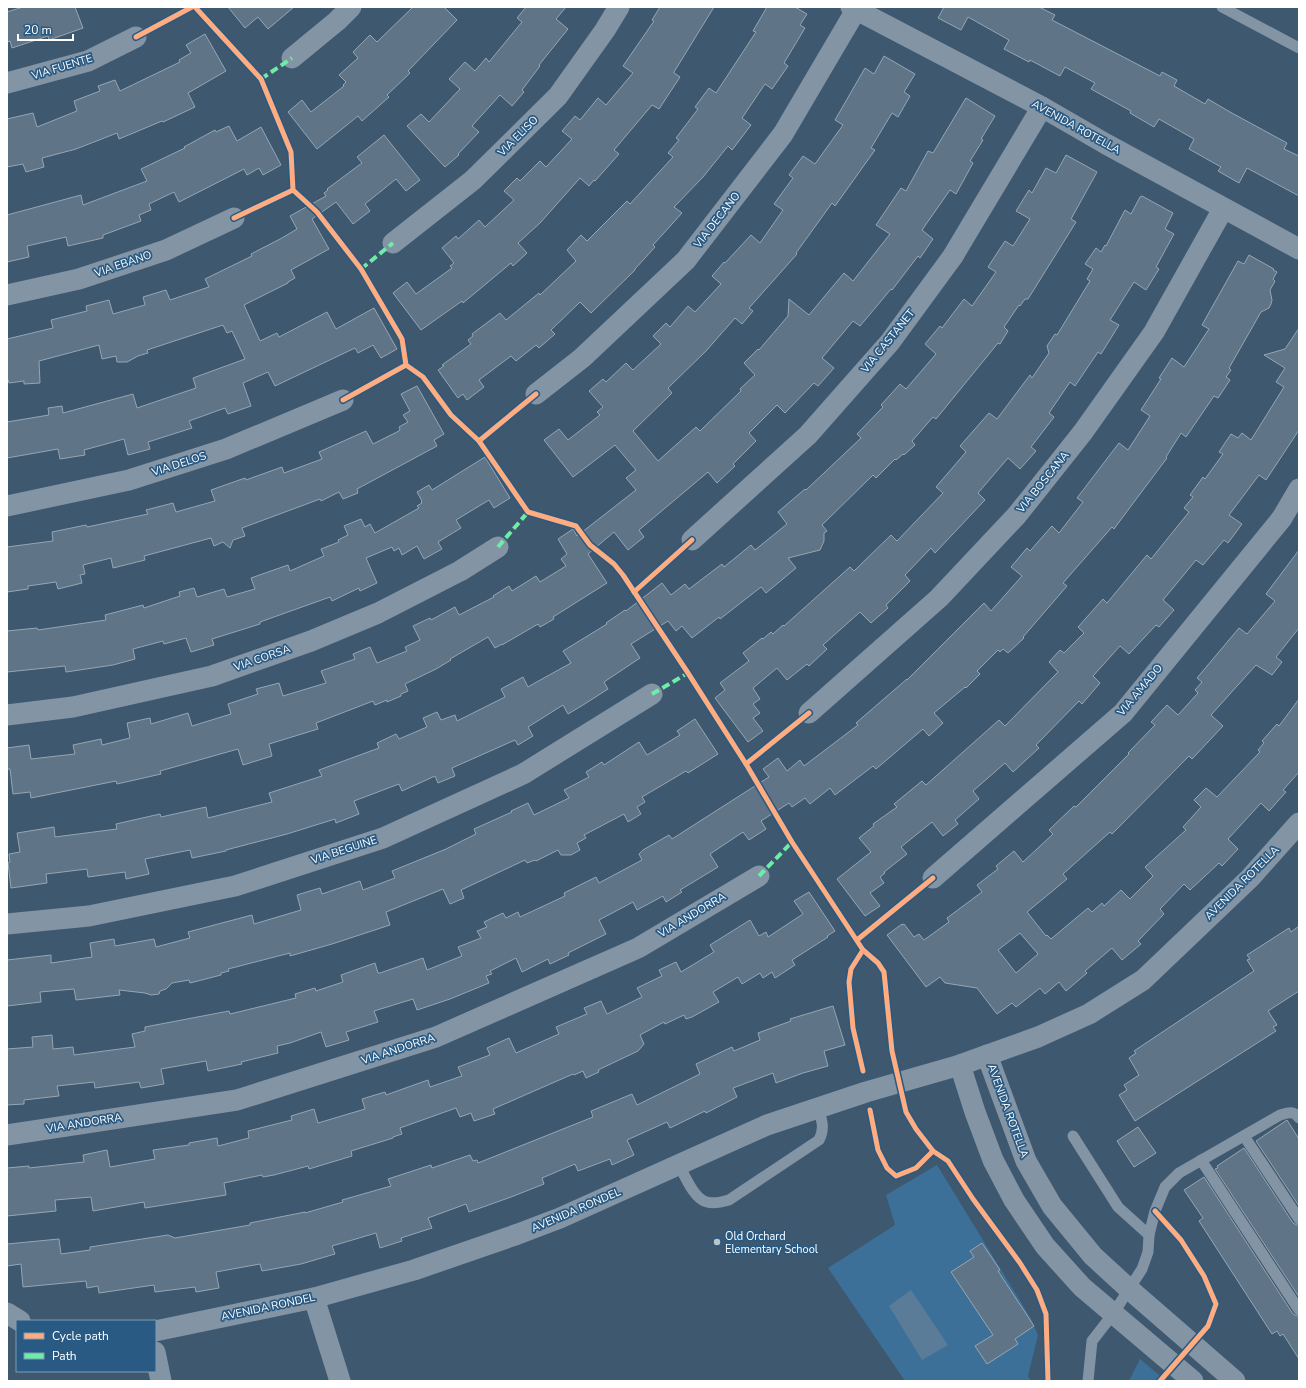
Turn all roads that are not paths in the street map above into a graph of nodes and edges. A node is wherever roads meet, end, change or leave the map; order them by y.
1 (351, 7) edge
2 (619, 7) edge
3 (1222, 7) edge
4 (853, 9) edge
5 (136, 38) dead end
6 (1299, 48) edge
7 (292, 58) dead end
8 (7, 83) edge
9 (1042, 107) junction
10 (1223, 209) junction
11 (234, 218) dead end
12 (393, 243) dead end
13 (1299, 249) edge
14 (7, 295) edge
15 (536, 394) dead end
16 (343, 400) dead end
17 (1299, 489) edge
18 (7, 506) edge
19 (692, 540) dead end
20 (498, 547) dead end
21 (652, 694) dead end
22 (810, 713) dead end
23 (7, 715) edge
24 (1299, 823) edge
25 (759, 876) dead end
26 (933, 878) dead end
27 (7, 924) edge
28 (987, 1055) junction
29 (960, 1065) junction
30 (818, 1108) junction
31 (1299, 1118) edge
32 (7, 1135) edge
33 (1073, 1136) dead end
34 (1244, 1136) junction
35 (1201, 1160) junction
36 (679, 1165) junction
37 (1299, 1219) edge
38 (1149, 1235) junction
39 (1129, 1289) junction
40 (314, 1298) junction
41 (1299, 1310) edge
42 (1113, 1314) junction
43 (156, 1331) edge
44 (156, 1357) edge
45 (161, 1381) edge
46 (340, 1381) edge
47 (1088, 1381) edge
48 (1193, 1381) edge
49 (1235, 1381) edge

1 - 7 street
2 - 12 street, VIA ELISO
3 - 6 lane
4 - 9 street, AVENIDA ROTELLA
4 - 15 street, VIA DECANO
5 - 8 street, VIA FUENTE
9 - 10 street, AVENIDA ROTELLA
9 - 19 street, VIA CASTANET
10 - 13 street, AVENIDA ROTELLA
10 - 22 street, VIA BOSCANA
11 - 14 street, VIA EBANO
16 - 18 street, VIA DELOS
17 - 26 street, VIA AMADO
20 - 23 street, VIA CORSA
21 - 27 street, VIA BEGUINE
24 - 28 street, AVENIDA ROTELLA
25 - 32 street, VIA ANDORRA
28 - 29 street, AVENIDA RONDEL
28 - 39 street, AVENIDA ROTELLA
29 - 30 street, AVENIDA RONDEL
29 - 42 street
30 - 36 street, AVENIDA RONDEL
30 - 36 lane
31 - 34 lane
33 - 38 lane
34 - 35 lane
34 - 37 lane
35 - 38 lane
35 - 41 lane
36 - 40 street, AVENIDA RONDEL
38 - 39 lane
39 - 42 lane
39 - 49 street, AVENIDA ROTELLA
40 - 43 street, AVENIDA RONDEL
40 - 46 street
42 - 47 lane
42 - 48 street
44 - 45 street

